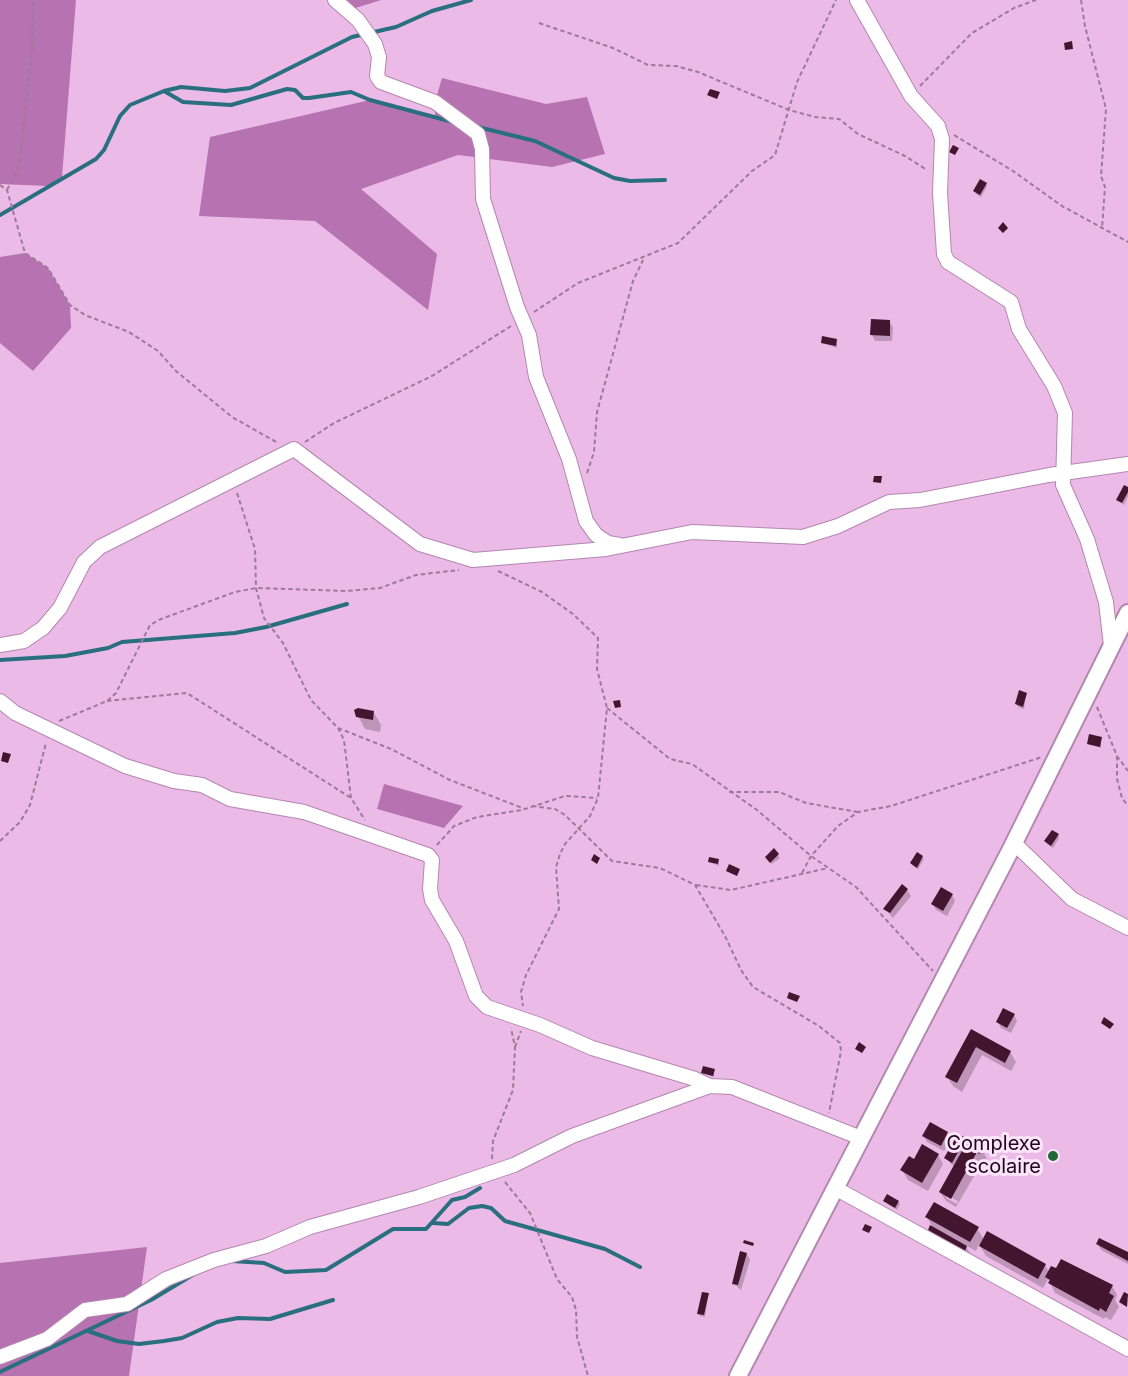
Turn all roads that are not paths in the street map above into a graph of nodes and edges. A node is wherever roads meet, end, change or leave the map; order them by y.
1 (335, 0) edge
2 (857, 0) edge
3 (1128, 464) edge
4 (1062, 473) junction
5 (625, 545) junction
6 (1128, 613) edge
7 (0, 645) edge
8 (1111, 646) junction
9 (0, 701) edge
10 (1014, 843) junction
11 (1128, 928) edge
12 (710, 1086) junction
13 (861, 1138) junction
14 (835, 1188) junction
15 (1128, 1349) edge
16 (0, 1357) edge
17 (738, 1376) edge

1 - 5 street
2 - 4 street
3 - 4 street
4 - 5 street
4 - 8 street
5 - 7 street
6 - 8 street
8 - 10 street
9 - 12 street
10 - 11 street
10 - 13 street
12 - 13 street
12 - 16 street
13 - 14 street
14 - 15 street
14 - 17 street

